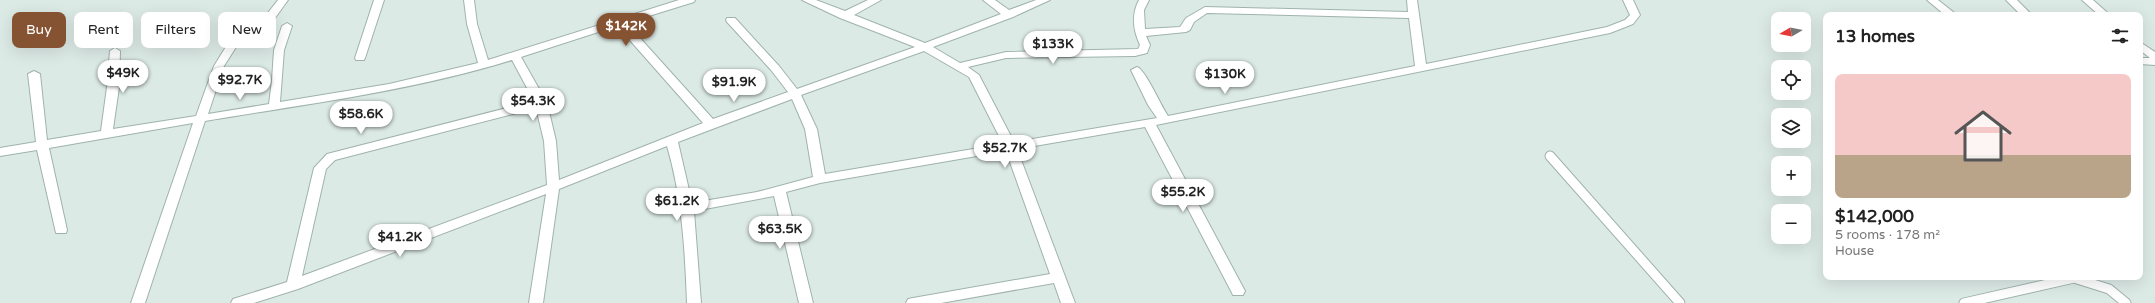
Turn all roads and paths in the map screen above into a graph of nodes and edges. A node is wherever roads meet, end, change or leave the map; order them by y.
1 (283, 0) edge
2 (379, 0) edge
3 (469, 0) edge
4 (690, 0) edge
5 (807, 0) edge
6 (876, 0) edge
7 (988, 0) edge
8 (1045, 0) edge
9 (1144, 0) edge
10 (1202, 0) edge
11 (1412, 0) edge
12 (1628, 0) edge
13 (1932, 0) edge
14 (2011, 0) edge
15 (2087, 0) edge
16 (1205, 10) junction
17 (1948, 12) edge
18 (2024, 12) edge
19 (2101, 12) edge
20 (1010, 15) junction
21 (1413, 15) junction
22 (844, 16) junction
23 (632, 18) junction
24 (731, 20) dead end
25 (287, 26) dead end
26 (1140, 33) junction
27 (925, 47) junction
28 (2143, 47) edge
29 (115, 51) dead end
30 (515, 56) junction
31 (2155, 57) edge
32 (360, 58) dead end
33 (2143, 60) edge
34 (2155, 62) edge
35 (484, 65) junction
36 (959, 66) junction
37 (1421, 68) junction
38 (1137, 70) dead end
39 (34, 74) dead end
40 (796, 93) junction
41 (541, 103) junction
42 (274, 107) junction
43 (1164, 119) junction
44 (198, 120) junction
45 (1150, 123) junction
46 (711, 124) junction
47 (106, 135) junction
48 (671, 139) junction
49 (42, 146) junction
50 (1010, 147) junction
51 (0, 152) edge
52 (1550, 156) dead end
53 (820, 179) junction
54 (553, 187) junction
55 (780, 191) junction
56 (688, 208) junction
57 (61, 230) dead end
58 (1059, 277) junction
59 (2066, 280) edge
60 (2080, 280) edge
61 (293, 285) junction
62 (1238, 291) dead end
63 (1982, 301) edge
64 (138, 303) edge
65 (238, 303) edge
66 (536, 303) edge
67 (694, 303) edge
68 (806, 303) edge
69 (913, 303) edge
70 (1068, 303) edge
71 (1680, 303) edge
72 (1964, 303) edge
73 (2126, 303) edge

1 - 44 street
2 - 32 street
3 - 35 street
4 - 23 street
5 - 22 street
6 - 22 street
7 - 20 street
8 - 20 street
9 - 26 street
10 - 16 street
11 - 21 street
12 - 37 street
13 - 17 street
14 - 18 street
15 - 19 street
16 - 21 street
16 - 26 street
20 - 27 street
21 - 37 street
22 - 27 street
23 - 30 street
23 - 46 street
24 - 40 street
25 - 42 street
26 - 36 street
27 - 36 street
27 - 40 street
28 - 31 street
29 - 47 street
30 - 35 street
30 - 41 street
33 - 34 street
35 - 42 street
36 - 50 street
37 - 43 street
38 - 43 street
39 - 49 street
40 - 46 street
40 - 53 street
41 - 54 street
41 - 61 street
42 - 44 street
43 - 45 street
44 - 47 street
44 - 64 street
45 - 50 street
45 - 62 street
46 - 48 street
47 - 49 street
48 - 54 street
48 - 56 street
49 - 51 street
49 - 57 street
50 - 53 street
50 - 58 street
52 - 71 lane
53 - 55 street
54 - 61 street
54 - 66 street
55 - 56 street
55 - 68 street
56 - 67 street
58 - 69 street
58 - 70 street
59 - 63 lane
60 - 73 lane
61 - 65 street
63 - 72 lane

